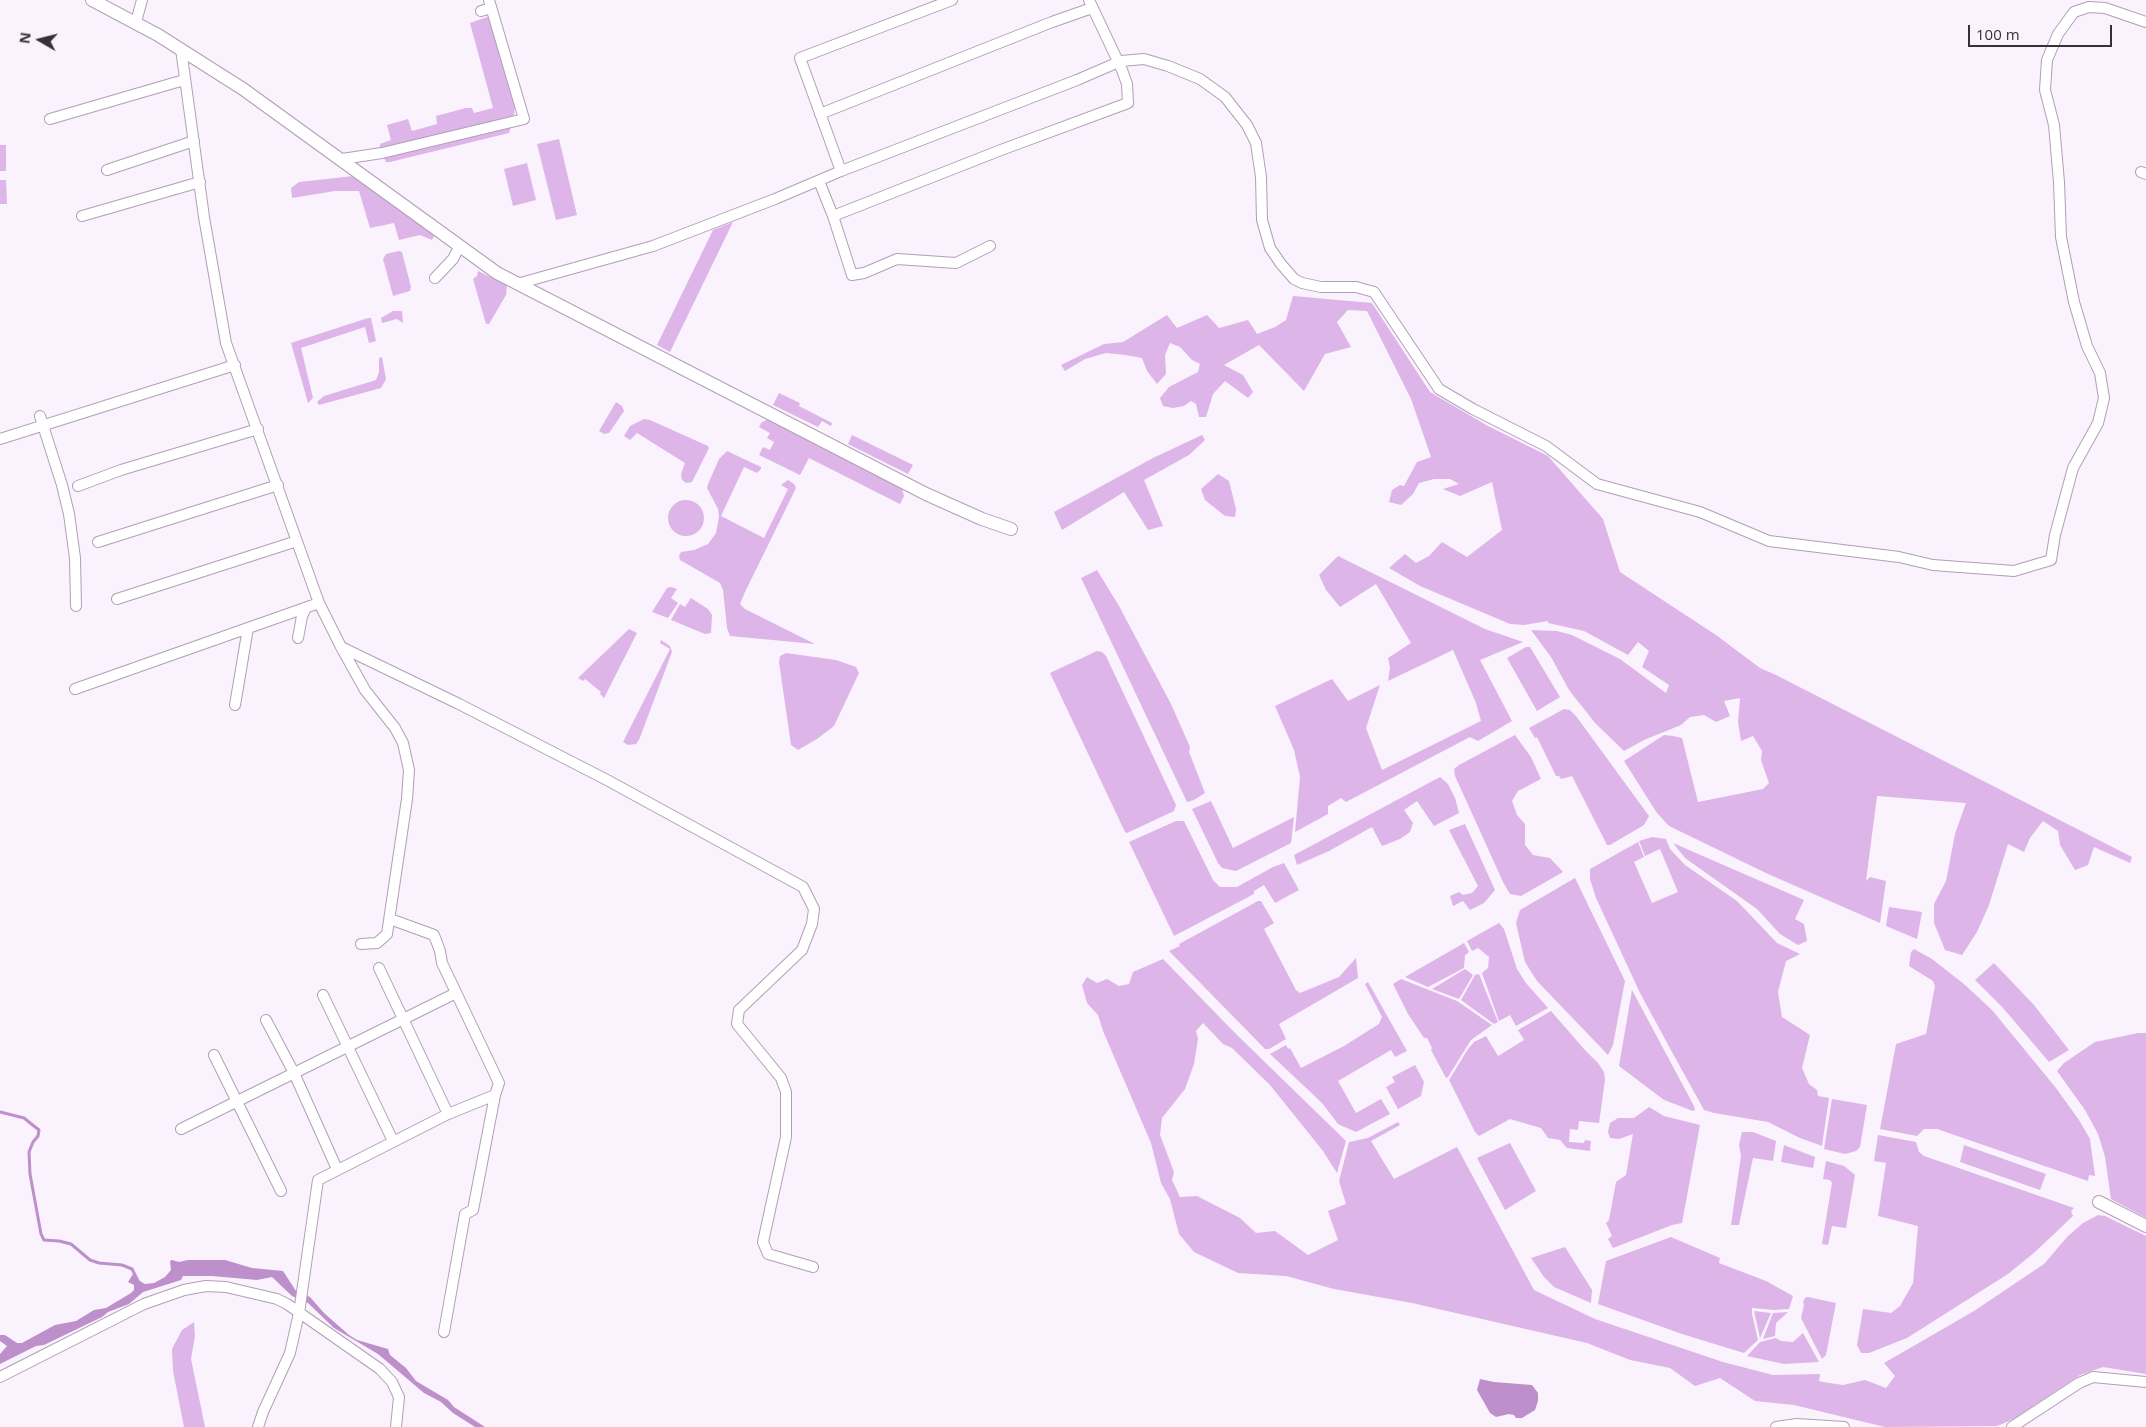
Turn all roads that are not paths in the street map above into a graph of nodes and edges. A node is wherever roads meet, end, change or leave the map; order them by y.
1 (92, 0) edge
2 (142, 0) edge
3 (952, 0) edge
4 (1090, 4) edge
5 (487, 6) edge
6 (136, 22) junction
7 (2146, 22) edge
8 (181, 50) junction
9 (1117, 63) junction
10 (184, 80) junction
11 (820, 114) junction
12 (50, 119) dead end
13 (194, 141) junction
14 (342, 159) junction
15 (106, 170) dead end
16 (841, 171) junction
17 (200, 182) junction
18 (819, 182) junction
19 (82, 216) dead end
20 (833, 216) junction
21 (990, 246) dead end
22 (459, 247) junction
23 (435, 278) dead end
24 (517, 284) junction
25 (235, 365) junction
26 (41, 421) junction
27 (258, 429) junction
28 (0, 439) edge
29 (278, 485) junction
30 (78, 486) dead end
31 (1011, 528) dead end
32 (297, 541) junction
33 (98, 542) dead end
34 (117, 599) dead end
35 (319, 603) junction
36 (76, 606) dead end
37 (306, 608) junction
38 (248, 628) junction
39 (298, 638) dead end
40 (341, 647) junction
41 (75, 689) dead end
42 (235, 705) dead end
43 (390, 919) junction
44 (361, 944) dead end
45 (379, 968) dead end
46 (456, 993) junction
47 (323, 995) dead end
48 (266, 1020) dead end
49 (403, 1021) junction
50 (347, 1046) junction
51 (214, 1054) dead end
52 (294, 1073) junction
53 (496, 1095) junction
54 (238, 1101) junction
55 (448, 1114) junction
56 (181, 1129) dead end
57 (393, 1140) junction
58 (337, 1169) junction
59 (281, 1191) dead end
60 (2099, 1202) dead end
61 (2146, 1226) edge
62 (814, 1267) dead end
63 (300, 1313) junction
64 (444, 1332) dead end
65 (0, 1377) edge
66 (2146, 1382) edge
67 (258, 1427) edge
68 (396, 1427) edge
69 (1776, 1427) edge
70 (1844, 1427) edge
71 (2012, 1427) edge

1 - 6 street
2 - 6 street
3 - 11 street
4 - 9 street
4 - 11 street
5 - 14 street
6 - 8 street
7 - 9 street
8 - 10 street
8 - 14 street
9 - 16 street
9 - 20 street
10 - 12 street
10 - 13 street
11 - 16 street
13 - 15 street
13 - 17 street
14 - 22 street
16 - 18 street
17 - 19 street
17 - 25 street
18 - 20 street
18 - 24 street
20 - 21 street
22 - 23 street
22 - 24 street
24 - 31 street
25 - 26 street
25 - 27 street
26 - 28 street
26 - 36 street
27 - 29 street
27 - 30 street
29 - 32 street
29 - 33 street
32 - 34 street
32 - 35 street
35 - 37 street
35 - 40 street
37 - 38 street
37 - 39 street
38 - 41 street
38 - 42 street
40 - 43 street
40 - 62 street
43 - 44 street
43 - 46 street
45 - 49 street
46 - 49 street
46 - 53 street
47 - 50 street
48 - 52 street
49 - 50 street
49 - 55 street
50 - 52 street
50 - 57 street
51 - 54 street
52 - 54 street
52 - 58 street
53 - 55 street
53 - 64 street
54 - 56 street
54 - 59 street
55 - 57 street
57 - 58 street
58 - 63 street
60 - 61 street
63 - 65 street
63 - 67 street
63 - 68 street
66 - 71 street
69 - 70 street

